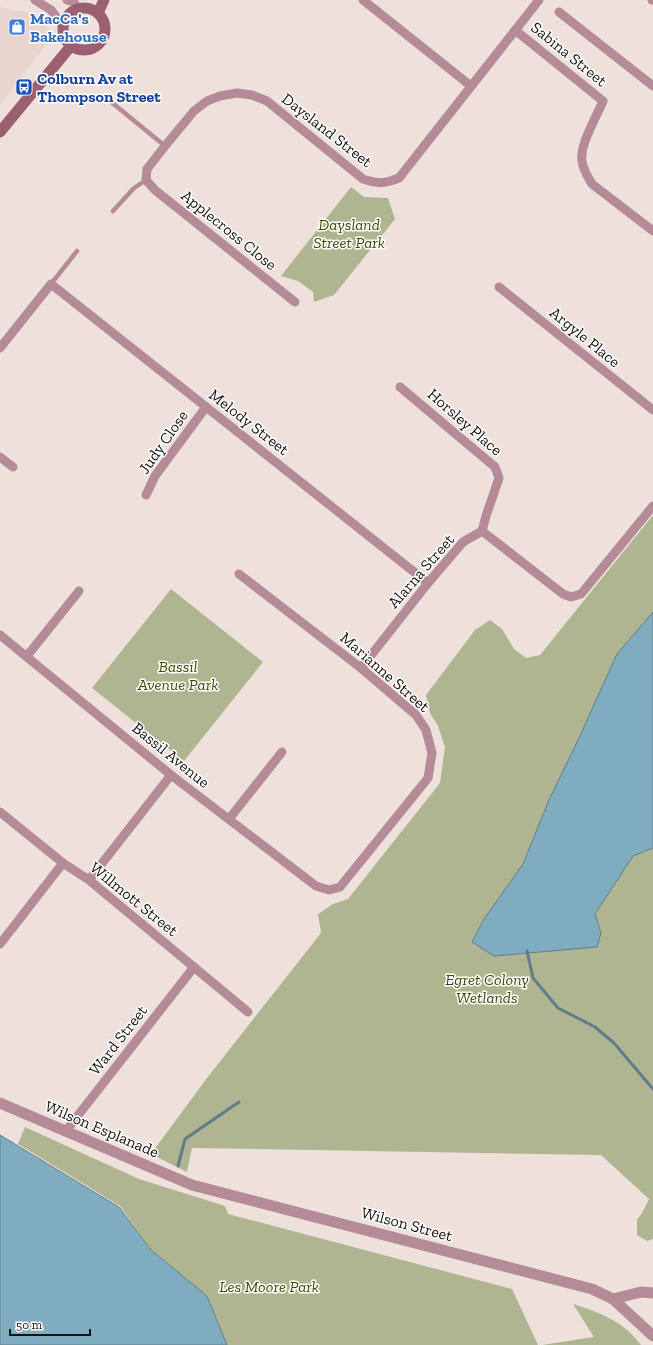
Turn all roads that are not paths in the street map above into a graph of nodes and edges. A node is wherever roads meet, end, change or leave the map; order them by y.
1 (35, 0) edge
2 (67, 0) edge
3 (104, 0) edge
4 (363, 0) edge
5 (539, 0) edge
6 (77, 9) junction
7 (559, 12) dead end
8 (98, 13) junction
9 (63, 26) junction
10 (515, 30) junction
11 (71, 46) junction
12 (471, 86) junction
13 (653, 86) edge
14 (110, 101) dead end
15 (0, 132) edge
16 (165, 146) junction
17 (146, 180) junction
18 (113, 211) dead end
19 (653, 231) edge
20 (77, 251) dead end
21 (51, 284) junction
22 (499, 287) dead end
23 (295, 302) dead end
24 (0, 348) edge
25 (400, 387) dead end
26 (206, 407) junction
27 (653, 410) edge
28 (0, 457) edge
29 (13, 467) dead end
30 (146, 495) dead end
31 (653, 506) edge
32 (482, 531) junction
33 (239, 574) dead end
34 (428, 583) junction
35 (79, 591) dead end
36 (0, 635) edge
37 (27, 656) junction
38 (361, 668) junction
39 (282, 752) dead end
40 (171, 775) junction
41 (0, 812) edge
42 (229, 820) junction
43 (63, 863) junction
44 (89, 880) junction
45 (329, 890) joint
46 (0, 944) edge
47 (194, 967) junction
48 (248, 1012) dead end
49 (0, 1102) edge
50 (66, 1132) junction
51 (192, 1185) joint
52 (653, 1293) edge
53 (614, 1299) junction
54 (651, 1330) edge

1 - 9 street
2 - 6 street
3 - 8 main road
4 - 12 street
5 - 10 street, Daysland Street
6 - 8 main road
6 - 9 main road
7 - 13 street
8 - 11 main road
9 - 11 main road
10 - 12 street, Daysland Street
10 - 19 street, Sabina Street
11 - 15 main road
12 - 16 street, Daysland Street
14 - 16 lane
16 - 17 street, Daysland Street
17 - 18 lane
17 - 23 street, Applecross Close
20 - 21 lane
21 - 24 street
21 - 26 street, Melody Street
22 - 27 street, Argyle Place
25 - 32 street, Horsley Place
26 - 30 street, Judy Close
26 - 34 street, Melody Street
28 - 29 street
31 - 32 street
32 - 34 street, Alarna Street
33 - 38 street, Marianne Street
34 - 38 street, Alarna Street
35 - 37 street
36 - 37 street, Bassil Avenue
37 - 40 street, Bassil Avenue
38 - 45 street, Marianne Street
39 - 42 street
40 - 42 street, Bassil Avenue
40 - 44 street
41 - 43 street, Willmott Street
42 - 45 street, Bassil Avenue
43 - 44 street, Willmott Street
43 - 46 street
44 - 47 street, Willmott Street
47 - 48 street, Willmott Street
47 - 50 street, Ward Street
49 - 50 street, Wilson Esplanade
50 - 51 street, Wilson Esplanade
51 - 53 street, Wilson Street
52 - 53 street
53 - 54 street, Wilson Street

